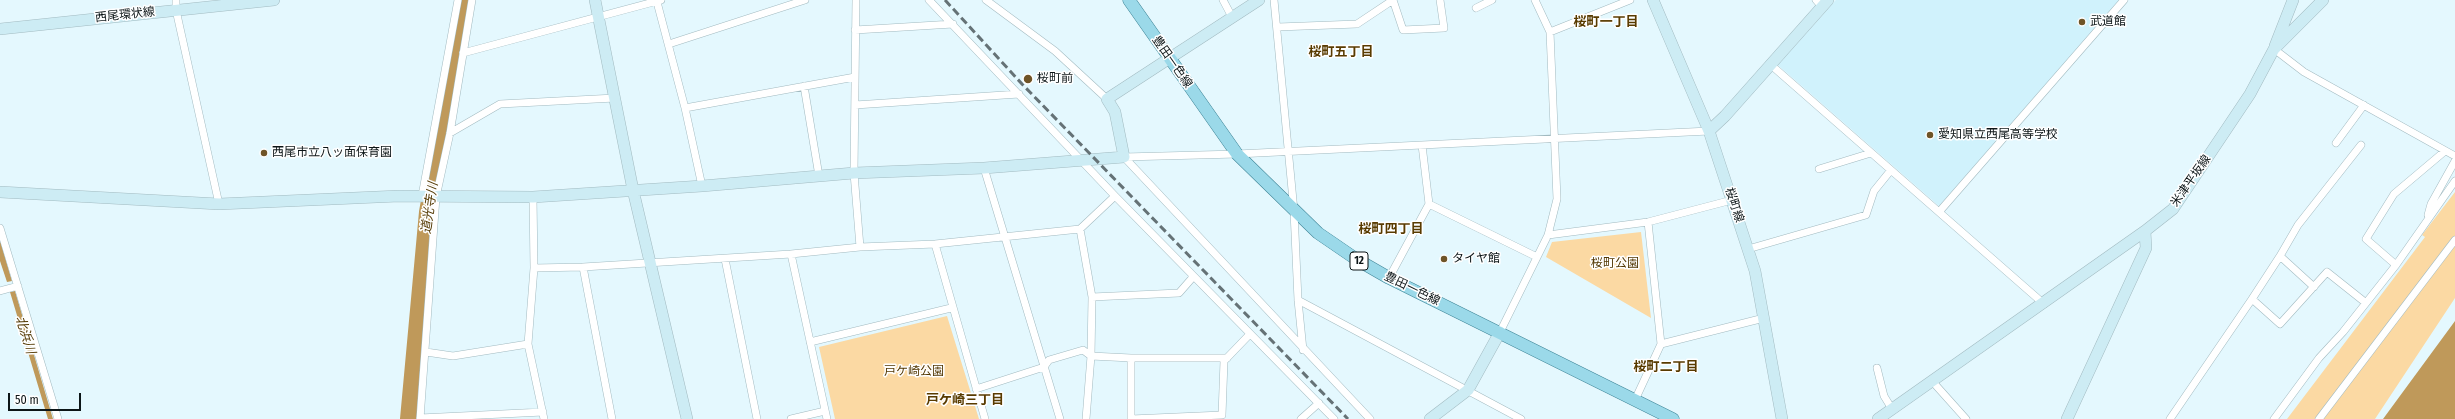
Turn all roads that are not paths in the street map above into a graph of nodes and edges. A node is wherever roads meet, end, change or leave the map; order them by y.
1 (268, 0) edge
2 (458, 0) edge
3 (472, 0) edge
4 (595, 0) edge
5 (805, 0) edge
6 (856, 0) edge
7 (929, 0) edge
8 (986, 0) edge
9 (1129, 0) edge
10 (1223, 0) edge
11 (1259, 0) edge
12 (1274, 0) edge
13 (1393, 0) edge
14 (1440, 0) edge
15 (1492, 0) edge
16 (1535, 0) edge
17 (1630, 0) edge
18 (1653, 0) edge
19 (2124, 0) edge
20 (2293, 0) edge
21 (2323, 0) edge
22 (659, 1) edge
23 (1822, 2) edge
24 (176, 5) edge
25 (1476, 8) dead end
26 (1232, 17) junction
27 (599, 18) junction
28 (953, 24) junction
29 (1278, 27) junction
30 (0, 28) edge
31 (855, 30) junction
32 (1550, 32) junction
33 (669, 44) junction
34 (2274, 49) junction
35 (463, 53) junction
36 (1170, 59) junction
37 (1770, 66) junction
38 (855, 77) junction
39 (804, 86) junction
40 (1019, 94) junction
41 (615, 98) junction
42 (1107, 99) junction
43 (855, 105) junction
44 (2364, 105) junction
45 (685, 108) junction
46 (1709, 131) junction
47 (450, 133) junction
48 (1553, 138) junction
49 (2336, 143) dead end
50 (1422, 145) junction
51 (2361, 145) dead end
52 (2445, 150) junction
53 (1288, 152) junction
54 (1871, 153) junction
55 (1237, 154) junction
56 (2455, 156) edge
57 (1124, 157) junction
58 (1082, 160) junction
59 (2455, 161) edge
60 (984, 168) junction
61 (1819, 169) dead end
62 (1891, 170) junction
63 (854, 173) junction
64 (818, 176) junction
65 (2455, 181) edge
66 (702, 186) junction
67 (633, 190) junction
68 (0, 192) edge
69 (422, 196) junction
70 (1115, 196) junction
71 (436, 197) junction
72 (533, 197) junction
73 (1732, 200) junction
74 (219, 204) junction
75 (1429, 204) junction
76 (1294, 211) junction
77 (1938, 212) junction
78 (2427, 219) junction
79 (1648, 222) junction
80 (0, 228) edge
81 (1080, 229) junction
82 (2145, 231) junction
83 (1548, 235) junction
84 (1006, 238) junction
85 (2455, 240) edge
86 (935, 244) junction
87 (860, 247) junction
88 (1748, 250) junction
89 (791, 254) junction
90 (2280, 256) junction
91 (1537, 257) junction
92 (725, 259) junction
93 (650, 262) junction
94 (2396, 265) junction
95 (583, 267) junction
96 (534, 268) junction
97 (1193, 277) junction
98 (1389, 278) junction
99 (16, 286) junction
100 (2314, 287) junction
101 (3, 290) edge
102 (1092, 297) junction
103 (2252, 298) junction
104 (1298, 300) junction
105 (2366, 303) junction
106 (2044, 304) junction
107 (951, 308) junction
108 (1764, 318) junction
109 (1500, 332) junction
110 (1250, 334) junction
111 (810, 342) junction
112 (528, 344) junction
113 (1661, 344) junction
114 (1303, 350) junction
115 (426, 352) junction
116 (1091, 356) junction
117 (1131, 358) junction
118 (1227, 358) junction
119 (1044, 367) junction
120 (1877, 368) dead end
121 (1932, 381) junction
122 (976, 389) junction
123 (1468, 390) junction
124 (1635, 400) junction
125 (1319, 403) junction
126 (1892, 409) junction
127 (825, 411) junction
128 (543, 416) edge
129 (58, 419) edge
130 (420, 419) edge
131 (612, 419) edge
132 (686, 419) edge
133 (757, 419) edge
134 (791, 419) edge
135 (827, 419) edge
136 (985, 419) edge
137 (1060, 419) edge
138 (1086, 419) edge
139 (1301, 419) edge
140 (1334, 419) edge
141 (1370, 419) edge
142 (1430, 419) edge
143 (1521, 419) edge
144 (1673, 419) edge
145 (1782, 419) edge
146 (1878, 419) edge
147 (1966, 419) edge
148 (2067, 419) edge
149 (2170, 419) edge
150 (2274, 419) edge
151 (2319, 419) edge

1 - 24 street, 西尾環状線
2 - 69 street
3 - 35 street
4 - 27 street
5 - 33 street
6 - 31 street
7 - 28 street
8 - 42 street
9 - 36 main road, 豊田一色線 / 12
10 - 26 street
11 - 26 street
12 - 29 street
13 - 14 street
13 - 29 street
15 - 25 street
16 - 32 street
17 - 32 street
18 - 46 street, 桜町線
19 - 77 street
20 - 34 street
21 - 34 street, 米津平坂線
22 - 27 street
22 - 33 street
23 - 37 street
24 - 30 street, 西尾環状線
24 - 74 street
26 - 36 street
27 - 35 street
27 - 41 street
28 - 31 street
28 - 40 street
29 - 53 street
31 - 38 street
32 - 48 street
33 - 45 street
34 - 44 street
34 - 82 street, 米津平坂線
35 - 47 street
36 - 42 street
36 - 55 main road, 豊田一色線 / 12
37 - 46 street
37 - 54 street
38 - 39 street
38 - 43 street
39 - 45 street
39 - 64 street
40 - 43 street
40 - 58 street
41 - 47 street
41 - 67 street
42 - 57 street
43 - 63 street
44 - 49 street
44 - 52 street
45 - 66 street
46 - 48 street
46 - 73 street, 桜町線
47 - 71 street
48 - 50 street
48 - 83 street
50 - 53 street
50 - 75 street
51 - 90 street
52 - 56 street
52 - 94 street
53 - 55 street
53 - 76 street
54 - 61 street
54 - 62 street
55 - 57 street
55 - 76 main road, 豊田一色線 / 12
57 - 58 street
57 - 114 street
58 - 60 street
58 - 70 street
59 - 78 street
60 - 63 street
60 - 84 street
62 - 77 street
62 - 88 street
63 - 64 street
63 - 87 street
64 - 66 street
65 - 78 street
66 - 67 street
67 - 72 street
67 - 93 street
68 - 74 street
69 - 71 street
69 - 74 street
70 - 81 street
70 - 97 street
71 - 72 street
71 - 115 street
72 - 96 street
73 - 79 street
73 - 88 street, 桜町線
75 - 91 street
75 - 98 street
76 - 98 main road, 豊田一色線 / 12
76 - 104 street
77 - 106 street
78 - 94 street
79 - 83 street
79 - 113 street
80 - 99 street
81 - 84 street
81 - 102 street
82 - 106 street, 米津平坂線
82 - 148 street
83 - 91 street
84 - 86 street
84 - 119 street
85 - 151 street
86 - 87 street
86 - 107 street
87 - 89 street
88 - 108 street, 桜町線
89 - 92 street
89 - 111 street
90 - 100 street
90 - 103 street
91 - 109 street
92 - 93 street
92 - 133 street
93 - 95 street
93 - 132 street
94 - 105 street
95 - 96 street
95 - 131 street
96 - 112 street
97 - 102 street
97 - 110 street
98 - 109 main road, 豊田一色線 / 12
99 - 101 street
99 - 129 street
100 - 103 street
100 - 105 street
102 - 116 street
103 - 149 street
104 - 114 street
104 - 123 street
105 - 150 street
106 - 121 street, 米津平坂線
107 - 111 street
107 - 122 street
108 - 113 street
108 - 145 street, 桜町線
109 - 123 street
109 - 124 main road, 豊田一色線 / 12
110 - 118 street
110 - 125 street
111 - 127 street
112 - 115 street
112 - 128 street
113 - 124 street
114 - 141 street
115 - 130 street
116 - 117 street
116 - 119 street
116 - 138 street
117 - 118 street
117 - 118 street
119 - 122 street
119 - 137 street
120 - 126 street
121 - 126 street, 米津平坂線
121 - 147 street
122 - 136 street
123 - 142 street
123 - 143 street
124 - 144 main road, 豊田一色線 / 12
125 - 139 street
125 - 140 street
126 - 146 street, 米津平坂線
127 - 134 street
127 - 135 street
128 - 130 street

